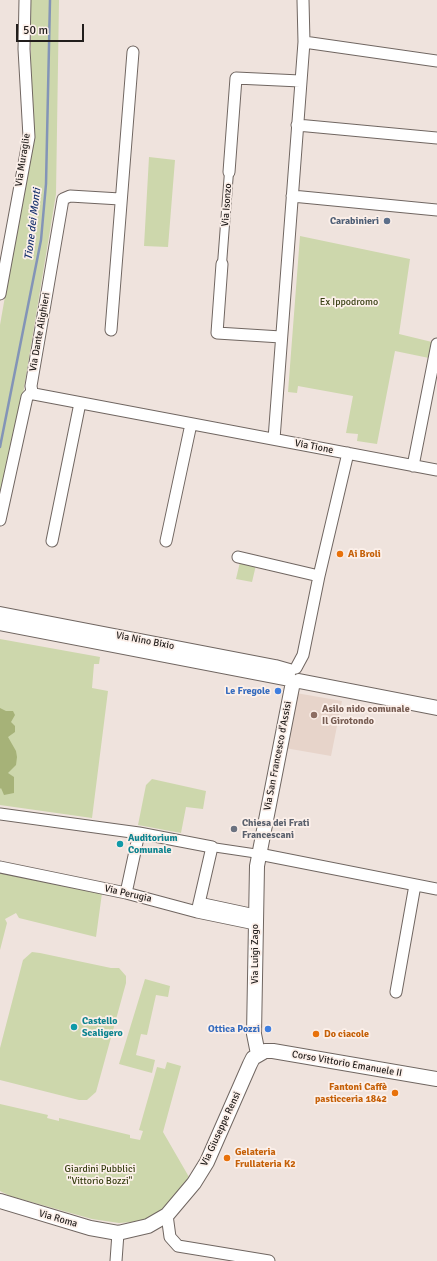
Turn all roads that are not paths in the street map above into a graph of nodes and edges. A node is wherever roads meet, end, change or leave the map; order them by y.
1 (26, 0) edge
2 (303, 0) edge
3 (304, 42) junction
4 (133, 52) dead end
5 (437, 61) edge
6 (300, 81) junction
7 (297, 125) junction
8 (437, 138) edge
9 (229, 172) joint
10 (292, 196) junction
11 (120, 199) junction
12 (437, 210) edge
13 (222, 264) joint
14 (0, 294) edge
15 (111, 330) dead end
16 (281, 337) junction
17 (437, 344) edge
18 (32, 392) junction
19 (80, 403) junction
20 (191, 424) junction
21 (274, 439) junction
22 (348, 453) junction
23 (413, 466) junction
24 (437, 470) edge
25 (0, 520) edge
26 (52, 541) dead end
27 (166, 541) dead end
28 (238, 557) dead end
29 (319, 576) junction
30 (0, 614) edge
31 (0, 623) edge
32 (295, 676) junction
33 (437, 699) edge
34 (437, 708) edge
35 (0, 814) edge
36 (139, 833) junction
37 (212, 847) junction
38 (259, 854) junction
39 (0, 866) edge
40 (415, 885) junction
41 (437, 889) edge
42 (126, 893) junction
43 (198, 907) junction
44 (255, 919) junction
45 (396, 992) dead end
46 (258, 1054) junction
47 (437, 1079) edge
48 (0, 1201) edge
49 (167, 1215) junction
50 (118, 1233) junction
51 (116, 1261) edge
52 (268, 1261) edge

1 - 14 street, Via Muraglie
2 - 3 street
3 - 5 street
3 - 6 street
4 - 11 street
6 - 7 street
6 - 9 street, Via Isonzo
7 - 8 street
7 - 10 street
9 - 13 street, Via Isonzo
10 - 12 street
10 - 16 street
11 - 15 street
11 - 18 street, Via Dante Alighieri
13 - 16 street, Via Isonzo
16 - 21 street
17 - 23 street
18 - 19 street, Via Tione
18 - 25 street, Via Dante Alighieri
19 - 20 street, Via Tione
19 - 26 street
20 - 21 street, Via Tione
20 - 27 street
21 - 22 street, Via Tione
22 - 23 street, Via Tione
22 - 29 street
23 - 24 street, Via Tione
28 - 29 street
29 - 32 street
30 - 32 street, Via Nino Bixio
31 - 32 street, Via Nino Bixio
32 - 33 street, Via Nino Bixio
32 - 34 street, Via Nino Bixio
32 - 38 street, Via San Francesco d'Assisi
35 - 36 street
36 - 37 street
36 - 42 street
37 - 38 street
37 - 43 street
38 - 40 street
38 - 44 street, Via Luigi Zago
39 - 42 street, Via Perugia
40 - 41 street
40 - 45 street
42 - 43 street, Via Perugia
43 - 44 street, Via Perugia
44 - 46 street, Via Luigi Zago
46 - 47 street, Corso Vittorio Emanuele II
46 - 49 street, Via Giuseppe Rensi
48 - 50 street, Via Roma
49 - 50 street, Via Giuseppe Rensi
49 - 52 street
50 - 51 street

